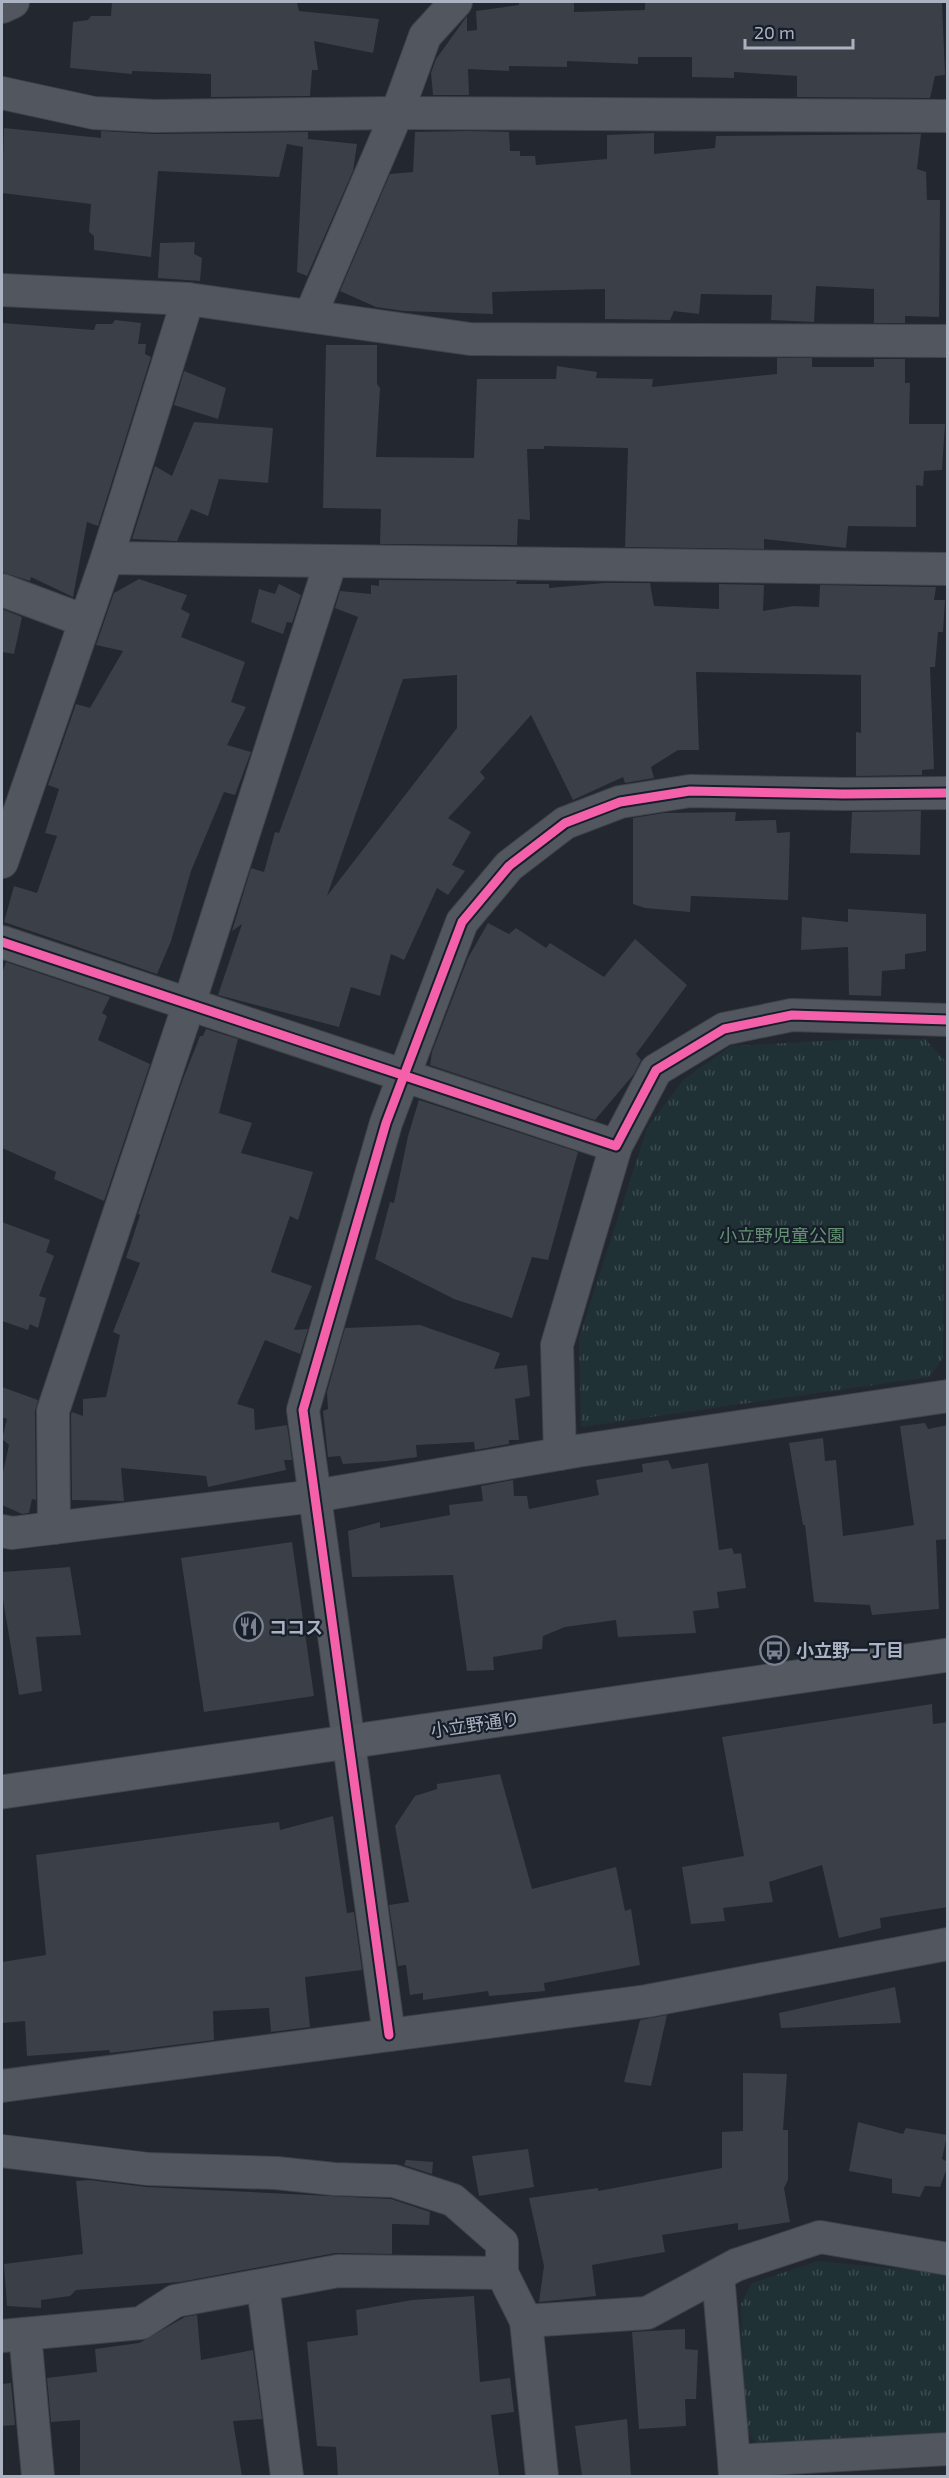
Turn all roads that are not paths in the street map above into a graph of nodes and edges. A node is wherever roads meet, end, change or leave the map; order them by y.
1 (13, 2) edge
2 (456, 2) edge
3 (2, 7) edge
4 (2, 93) edge
5 (398, 113) junction
6 (948, 116) edge
7 (2, 290) edge
8 (188, 299) junction
9 (310, 316) junction
10 (948, 340) edge
11 (106, 558) junction
12 (331, 561) junction
13 (948, 568) edge
14 (2, 590) edge
15 (85, 621) junction
16 (948, 793) edge
17 (2, 862) edge
18 (2, 942) edge
19 (189, 1004) junction
20 (948, 1020) edge
21 (402, 1075) junction
22 (616, 1146) junction
23 (948, 1396) edge
24 (560, 1454) junction
25 (315, 1496) junction
26 (54, 1528) junction
27 (2, 1532) edge
28 (948, 1655) edge
29 (348, 1742) junction
30 (2, 1792) edge
31 (948, 1944) edge
32 (389, 2035) junction
33 (2, 2086) edge
34 (2, 2151) edge
35 (948, 2259) edge
36 (502, 2273) junction
37 (718, 2275) junction
38 (262, 2286) junction
39 (526, 2321) junction
40 (13, 2335) edge
41 (948, 2449) edge
42 (734, 2469) edge
43 (38, 2476) edge
44 (287, 2476) edge
45 (542, 2476) edge

1 - 3 street
2 - 5 street
4 - 5 street
5 - 6 street
5 - 9 street
7 - 8 street
8 - 9 street
8 - 11 street
9 - 10 street
11 - 12 street
11 - 15 street
12 - 13 street
12 - 19 street
14 - 15 street
15 - 17 street
16 - 21 street
18 - 19 street
19 - 21 street
19 - 26 street
20 - 22 street
21 - 22 street
21 - 25 street
22 - 24 street
23 - 24 street
24 - 25 street
25 - 26 street
25 - 29 street
26 - 27 street
28 - 29 main road, 小立野通り
29 - 30 main road, 小立野通り
29 - 32 street
31 - 32 street
32 - 33 street
34 - 36 street
35 - 37 street
36 - 38 street
36 - 39 street
37 - 39 street
37 - 42 street
38 - 40 street
38 - 44 street
39 - 45 street
40 - 43 street
41 - 42 street

